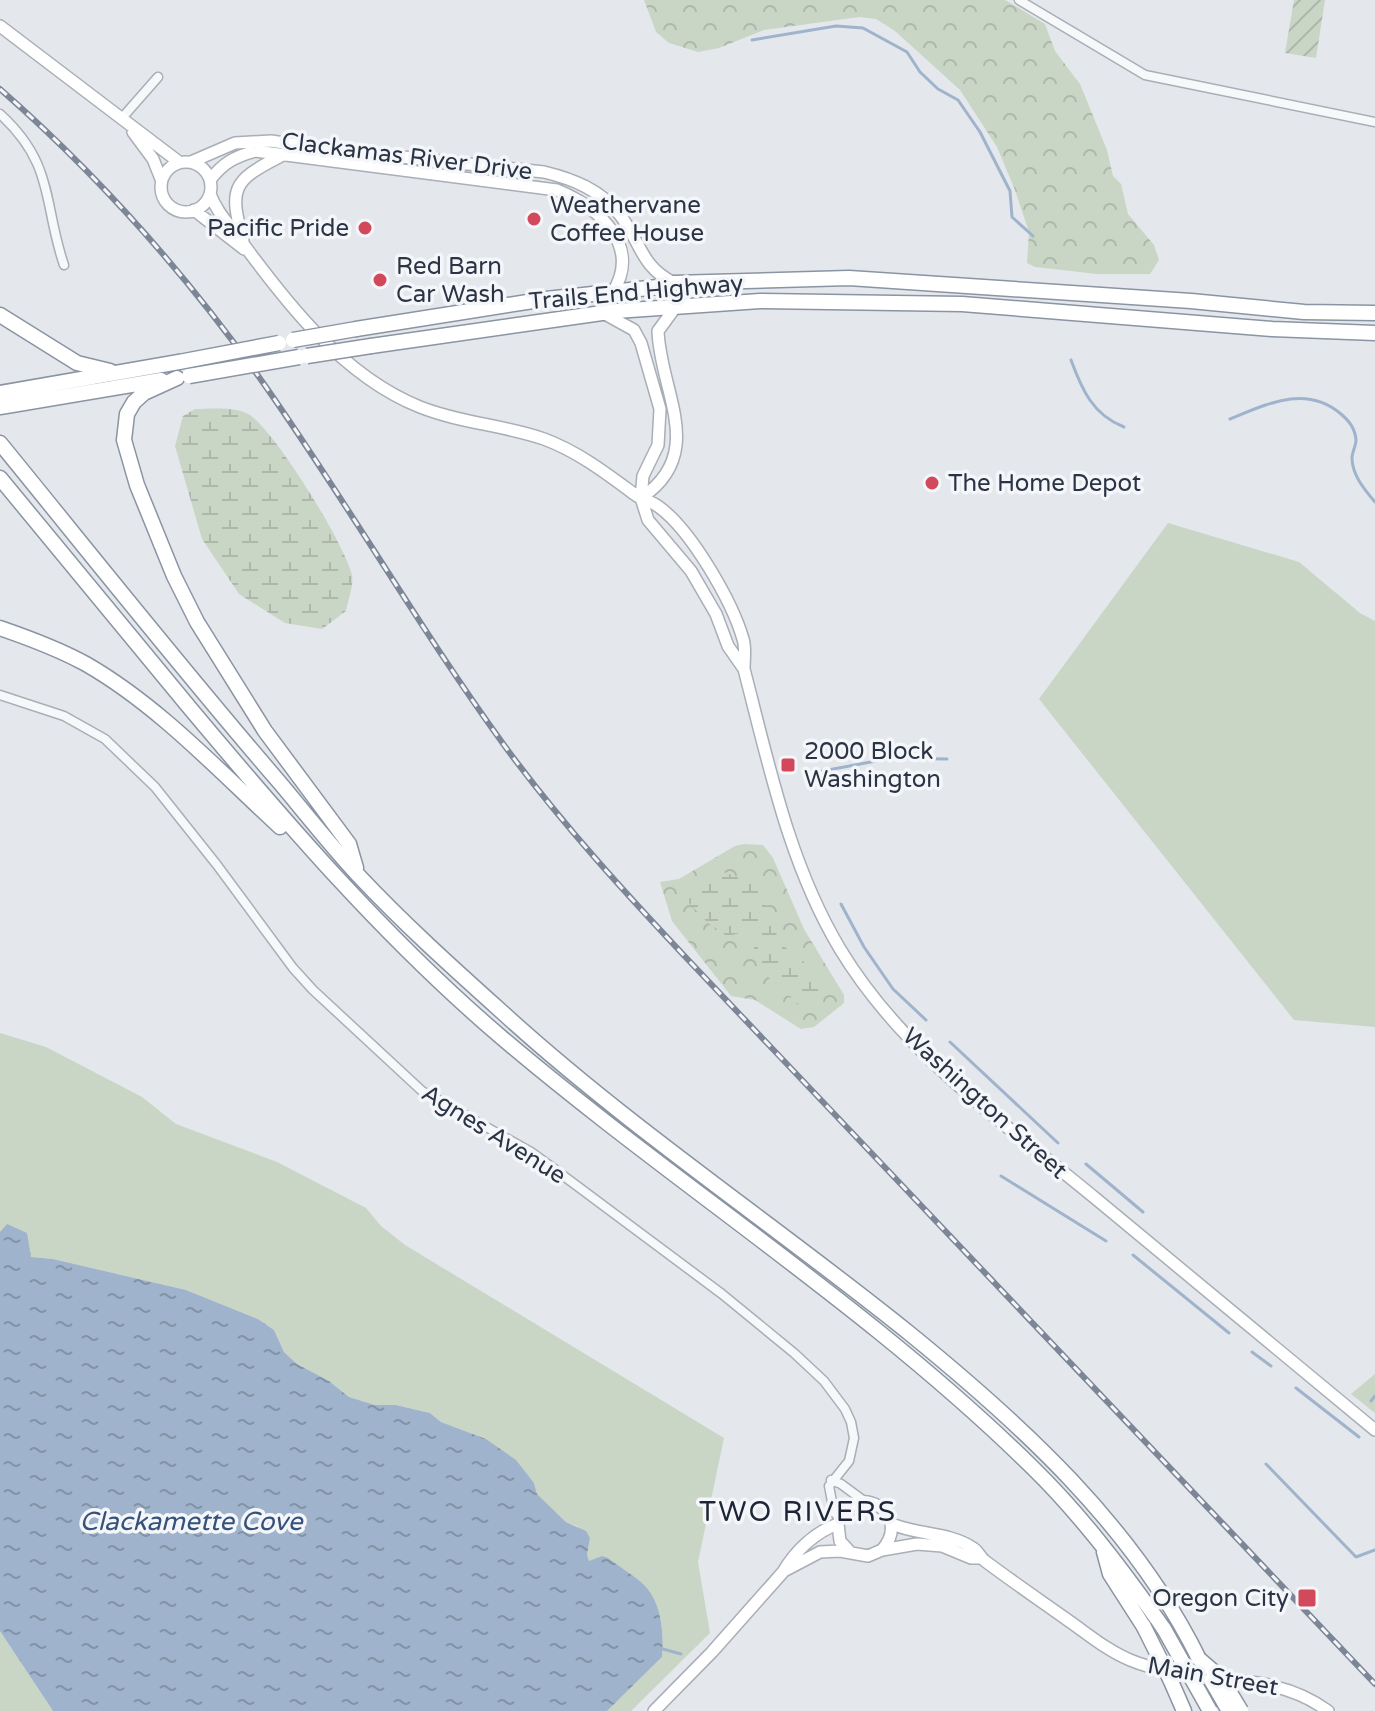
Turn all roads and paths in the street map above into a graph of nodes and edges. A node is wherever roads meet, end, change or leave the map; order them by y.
1 (1019, 0) edge
2 (0, 26) edge
3 (158, 77) dead end
4 (0, 114) edge
5 (122, 118) junction
6 (1375, 122) edge
7 (280, 156) junction
8 (185, 162) junction
9 (161, 179) junction
10 (210, 180) junction
11 (210, 194) junction
12 (194, 210) junction
13 (246, 250) junction
14 (64, 265) dead end
15 (674, 283) junction
16 (613, 292) junction
17 (677, 305) junction
18 (1375, 313) edge
19 (605, 314) junction
20 (0, 315) edge
21 (1375, 333) edge
22 (118, 373) junction
23 (183, 377) junction
24 (0, 393) edge
25 (0, 407) edge
26 (0, 443) edge
27 (0, 478) edge
28 (641, 498) junction
29 (0, 628) edge
30 (744, 669) junction
31 (0, 695) edge
32 (334, 875) junction
33 (359, 876) junction
34 (1375, 1430) edge
35 (831, 1480) junction
36 (864, 1501) junction
37 (838, 1521) junction
38 (892, 1524) junction
39 (1103, 1547) junction
40 (882, 1550) junction
41 (851, 1553) junction
42 (981, 1558) junction
43 (783, 1572) junction
44 (1199, 1659) junction
45 (1184, 1710) edge
46 (654, 1711) edge
47 (1210, 1711) edge
48 (1229, 1711) edge
49 (1241, 1711) edge
50 (1328, 1711) edge

1 - 6 street
2 - 5 main road
3 - 5 street
4 - 14 street
5 - 8 main road
5 - 9 main road
7 - 10 main road, Clackamas River Drive
7 - 13 main road
7 - 16 main road, Clackamas River Drive
8 - 9 main road, Clackamas River Drive
8 - 10 main road
8 - 15 main road, Clackamas River Drive
9 - 12 main road
10 - 11 main road
11 - 12 main road
11 - 13 main road, Washington Street
12 - 13 main road, Washington Street
13 - 28 main road, Washington Street
15 - 16 highway, Trails End Highway
15 - 18 highway, Trails End Highway
16 - 22 highway, Trails End Highway, bridge
17 - 19 highway, Trails End Highway
17 - 21 highway, Trails End Highway
17 - 28 main road
19 - 23 highway, Trails End Highway, bridge
19 - 28 main road
20 - 22 highway
22 - 24 highway, Trails End Highway
23 - 25 highway, Trails End Highway
23 - 33 highway
26 - 33 highway
27 - 32 highway
28 - 30 main road, Washington Street
28 - 30 main road, Washington Street
29 - 32 highway
30 - 34 main road, Washington Street
31 - 35 street, Agnes Avenue
32 - 39 highway
33 - 44 highway
35 - 36 street
35 - 37 street
36 - 37 main road, Main Street
36 - 38 main road, Main Street
37 - 41 main road
37 - 43 main road, Main Street
38 - 40 main road
38 - 42 main road, Main Street
39 - 45 highway, bridge
39 - 47 highway, bridge
40 - 41 main road, Main Street
40 - 42 main road, Main Street
41 - 43 main road, Main Street
42 - 50 main road, Main Street
43 - 46 main road, Main Street
44 - 48 highway, bridge
44 - 49 highway, bridge

